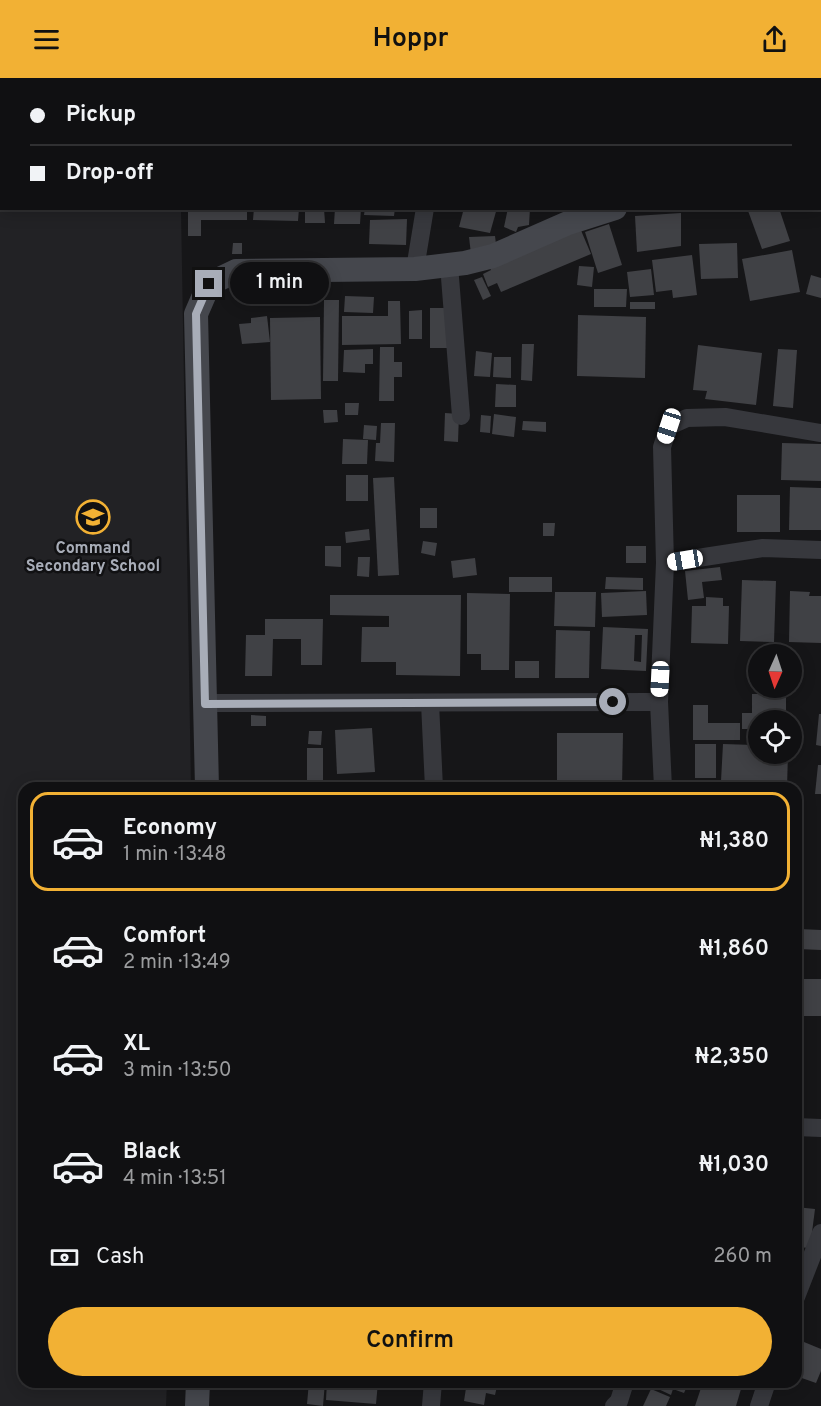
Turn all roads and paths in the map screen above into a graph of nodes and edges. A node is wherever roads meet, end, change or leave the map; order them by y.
1 (425, 210) edge
2 (604, 210) edge
3 (573, 216) edge
4 (449, 265) junction
5 (415, 269) junction
6 (461, 416) dead end
7 (821, 433) edge
8 (821, 550) edge
9 (665, 563) junction
10 (659, 702) junction
11 (430, 703) junction
12 (205, 704) junction
13 (207, 782) edge
14 (434, 782) edge
15 (663, 782) edge
16 (802, 1127) edge
17 (821, 1128) edge
18 (821, 1233) edge
19 (802, 1282) edge
20 (432, 1388) edge
21 (623, 1388) edge
22 (765, 1388) edge
23 (431, 1406) edge
24 (614, 1406) edge
25 (759, 1406) edge

1 - 5 street
2 - 3 street
3 - 4 street
4 - 5 street
4 - 6 street
5 - 12 street
7 - 9 street
8 - 9 street
9 - 10 street
10 - 11 street
10 - 15 street
11 - 12 street
11 - 14 street
12 - 13 street
16 - 17 street
18 - 19 street
20 - 23 street
21 - 24 street
22 - 25 street

